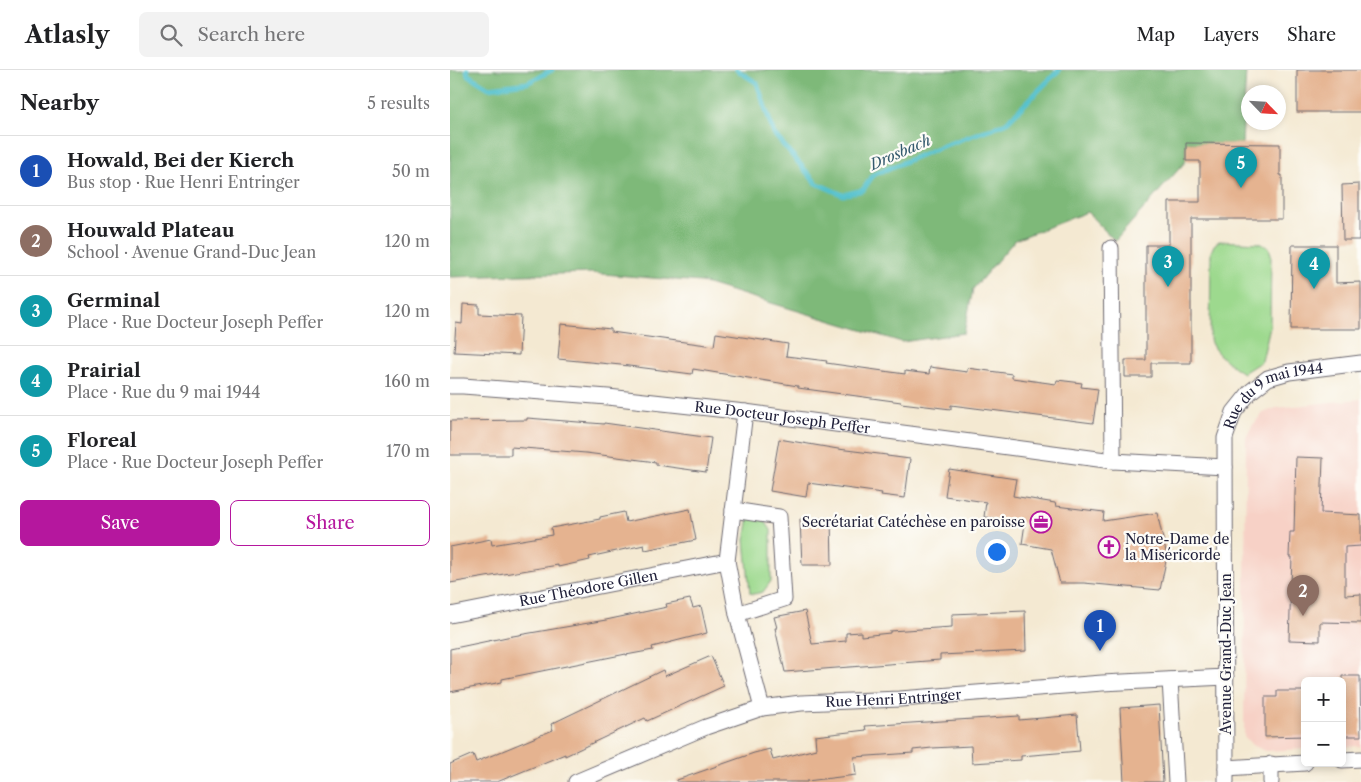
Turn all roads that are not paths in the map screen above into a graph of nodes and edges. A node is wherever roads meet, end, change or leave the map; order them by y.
1 (1111, 248) dead end
2 (1361, 363) edge
3 (450, 386) edge
4 (745, 412) junction
5 (1113, 461) junction
6 (1225, 467) junction
7 (733, 510) junction
8 (728, 561) junction
9 (737, 614) junction
10 (450, 615) edge
11 (1226, 677) junction
12 (1170, 680) junction
13 (762, 708) junction
14 (1361, 759) edge
15 (1346, 760) edge
16 (1301, 762) edge
17 (1271, 764) junction
18 (1226, 775) edge
19 (576, 782) edge
20 (1176, 782) edge
21 (1271, 782) edge

1 - 5 street
2 - 6 street, Rue du 9 mai 1944
3 - 4 street, Rue Docteur Joseph Peffer
4 - 5 street, Rue Docteur Joseph Peffer
4 - 7 street
5 - 6 street, Rue Docteur Joseph Peffer
6 - 11 street, Avenue Grand-Duc Jean
7 - 8 street
7 - 9 street
8 - 9 street
8 - 10 street, Rue Théodore Gillen
9 - 13 street
11 - 12 street, Rue Henri Entringer
11 - 18 street, Avenue Grand-Duc Jean
12 - 13 street, Rue Henri Entringer
12 - 20 street
13 - 19 street, Rue Henri Entringer
14 - 15 street
16 - 17 street
17 - 18 street
17 - 21 street

